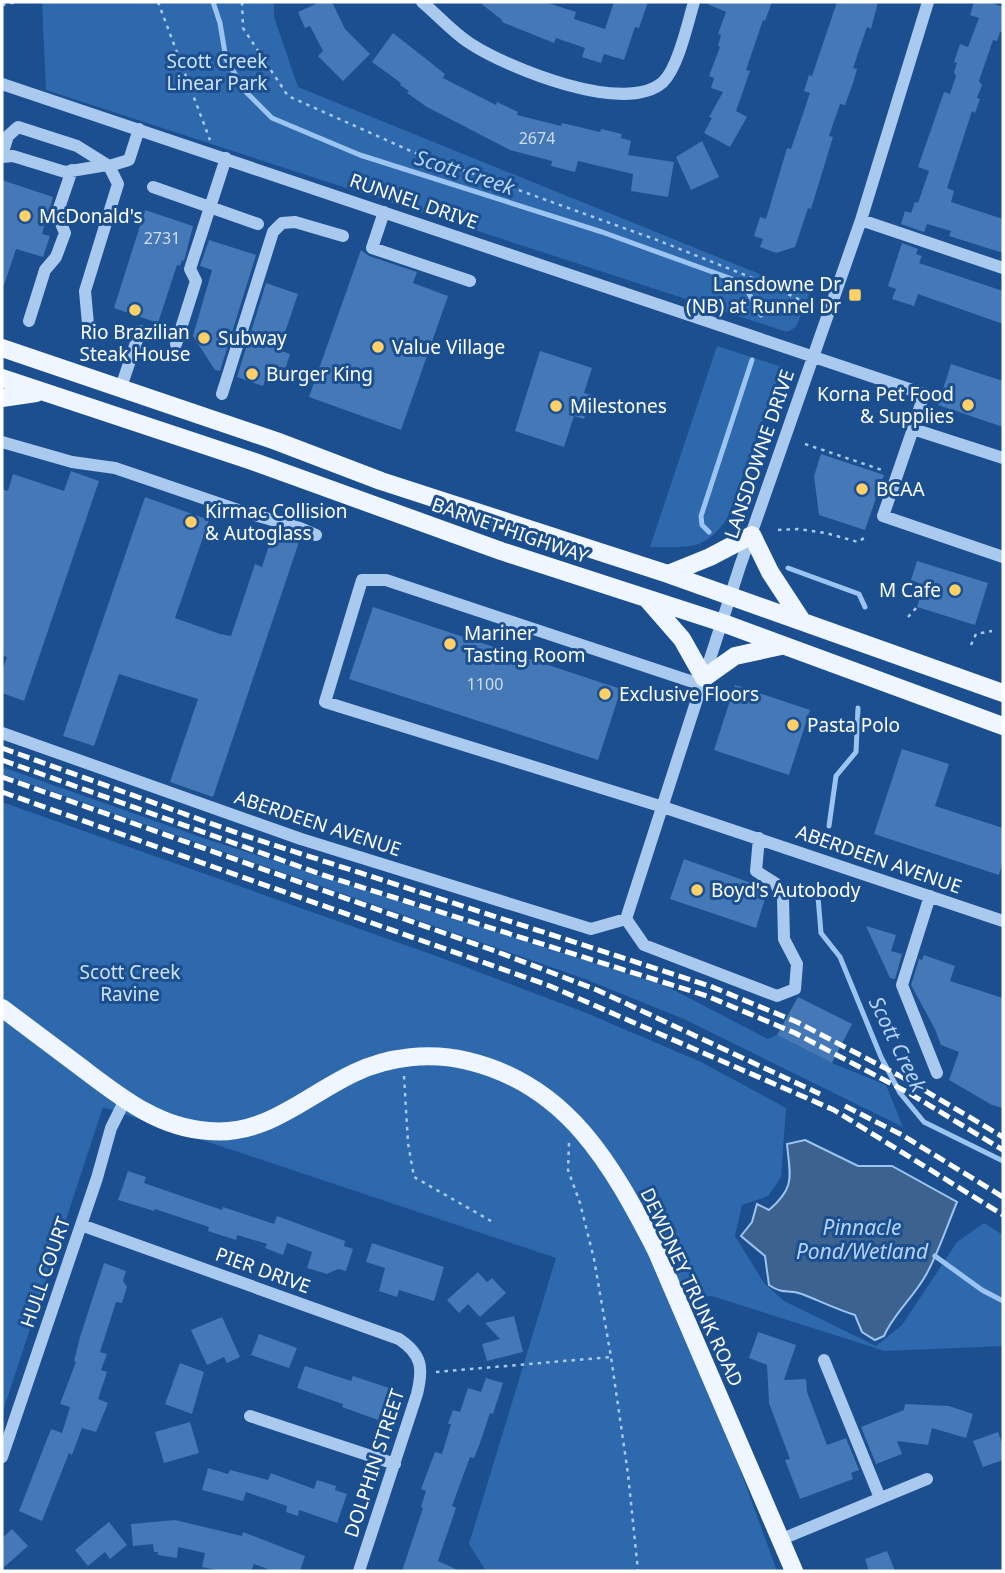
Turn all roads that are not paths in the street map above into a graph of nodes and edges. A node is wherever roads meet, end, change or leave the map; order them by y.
1 (422, 2) edge
2 (694, 2) edge
3 (928, 2) edge
4 (2, 84) edge
5 (139, 129) junction
6 (2, 156) edge
7 (221, 156) junction
8 (108, 166) junction
9 (72, 170) junction
10 (153, 187) dead end
11 (210, 207) junction
12 (384, 212) junction
13 (861, 220) junction
14 (258, 224) dead end
15 (343, 236) dead end
16 (1003, 268) edge
17 (470, 281) dead end
18 (29, 321) dead end
19 (88, 324) dead end
20 (139, 331) dead end
21 (176, 344) dead end
22 (2, 348) edge
23 (813, 356) junction
24 (2, 378) edge
25 (121, 387) junction
26 (45, 393) junction
27 (222, 394) dead end
28 (2, 398) edge
29 (913, 429) junction
30 (2, 442) edge
31 (1003, 458) edge
32 (316, 535) dead end
33 (752, 535) junction
34 (1003, 557) edge
35 (668, 574) junction
36 (731, 597) junction
37 (646, 598) junction
38 (802, 621) junction
39 (723, 623) junction
40 (784, 645) junction
41 (703, 682) junction
42 (1003, 693) edge
43 (1003, 726) edge
44 (2, 733) edge
45 (663, 807) junction
46 (759, 838) junction
47 (930, 896) junction
48 (626, 919) junction
49 (1003, 921) edge
50 (2, 1008) edge
51 (937, 1073) dead end
52 (125, 1100) junction
53 (81, 1225) junction
54 (824, 1360) dead end
55 (421, 1365) joint
56 (250, 1416) dead end
57 (2, 1457) edge
58 (395, 1464) junction
59 (927, 1479) dead end
60 (880, 1498) junction
61 (782, 1539) junction
62 (359, 1571) edge
63 (794, 1571) edge

1 - 2 street
3 - 13 street, LANSDOWNE DRIVE
4 - 5 street, RUNNEL DRIVE
5 - 7 street, RUNNEL DRIVE
5 - 8 street
6 - 8 street
6 - 9 street
7 - 11 street
7 - 12 street, RUNNEL DRIVE
8 - 9 street
8 - 19 street
9 - 18 street
10 - 11 street
11 - 14 street
11 - 21 street
12 - 17 street
12 - 23 street, RUNNEL DRIVE
13 - 16 street
13 - 23 street, LANSDOWNE DRIVE
15 - 27 street
20 - 25 street
22 - 25 main road, BARNET HIGHWAY
23 - 29 street, RUNNEL DRIVE
23 - 33 street, LANSDOWNE DRIVE
24 - 26 main road, BARNET HIGHWAY
25 - 35 main road, BARNET HIGHWAY
26 - 28 main road
26 - 37 main road, BARNET HIGHWAY
29 - 31 street
29 - 34 street
30 - 32 street
33 - 35 main road
33 - 36 street, LANSDOWNE DRIVE
33 - 38 main road
35 - 36 main road, BARNET HIGHWAY
36 - 38 main road, BARNET HIGHWAY
36 - 39 street, LANSDOWNE DRIVE
37 - 39 main road, BARNET HIGHWAY
37 - 41 main road
38 - 42 main road, BARNET HIGHWAY
39 - 40 main road, BARNET HIGHWAY
39 - 41 street, LANSDOWNE DRIVE
40 - 41 main road
40 - 43 main road, BARNET HIGHWAY
41 - 45 street, LANSDOWNE DRIVE
41 - 45 street, ABERDEEN AVENUE
44 - 48 street, ABERDEEN AVENUE
45 - 46 street, ABERDEEN AVENUE
45 - 48 street, LANSDOWNE DRIVE
46 - 47 street, ABERDEEN AVENUE
46 - 48 street
47 - 49 street, ABERDEEN AVENUE
47 - 51 street
50 - 52 main road, DEWDNEY TRUNK ROAD
52 - 53 street, HULL COURT
52 - 61 main road, DEWDNEY TRUNK ROAD
53 - 55 street, PIER DRIVE
53 - 57 street, HULL COURT
54 - 60 street
55 - 58 street, DOLPHIN STREET
56 - 58 street
58 - 62 street, DOLPHIN STREET
59 - 60 street
60 - 61 street
61 - 63 main road, DEWDNEY TRUNK ROAD

